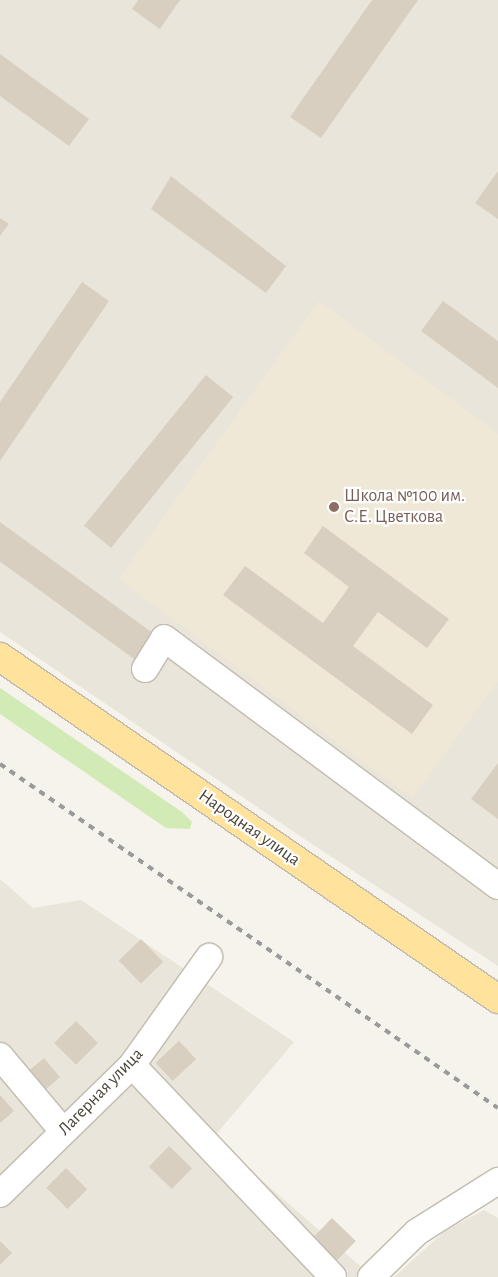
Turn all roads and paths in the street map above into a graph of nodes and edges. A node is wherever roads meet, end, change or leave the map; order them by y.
1 (0, 657) edge
2 (145, 669) dead end
3 (498, 886) edge
4 (209, 957) dead end
5 (498, 998) edge
6 (0, 1056) edge
7 (132, 1065) junction
8 (63, 1132) junction
9 (498, 1182) edge
10 (0, 1194) edge
11 (332, 1277) edge
12 (371, 1277) edge

1 - 5 main road, Народная улица
2 - 3 street
4 - 7 street, Лагерная улица
6 - 8 street
7 - 8 street, Лагерная улица
7 - 11 street
8 - 10 street, Лагерная улица
9 - 12 street

